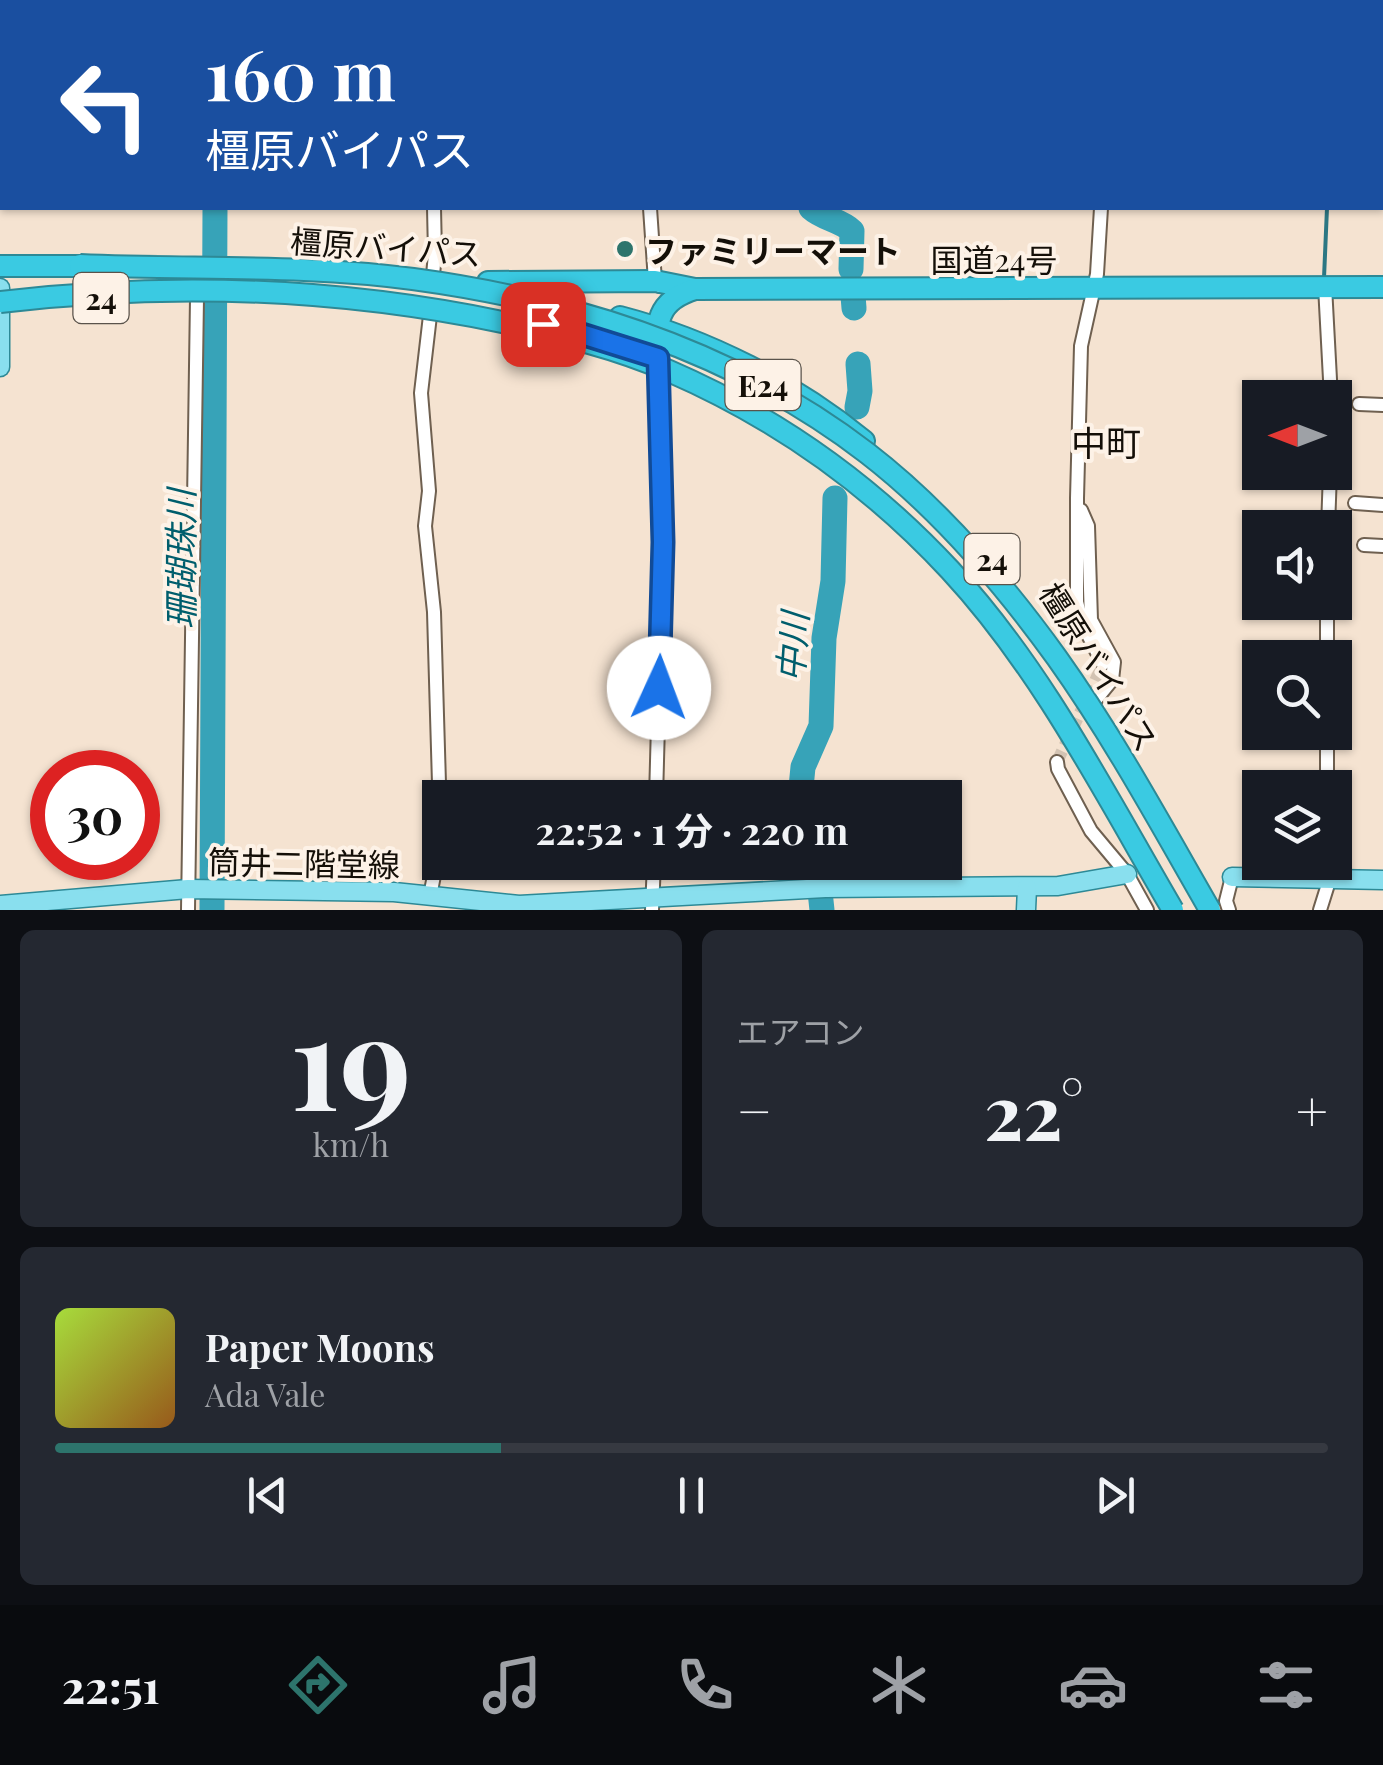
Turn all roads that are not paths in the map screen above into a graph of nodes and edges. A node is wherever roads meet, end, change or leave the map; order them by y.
1 (434, 210) edge
2 (650, 210) edge
3 (1100, 210) edge
4 (0, 254) edge
5 (80, 264) joint
6 (0, 266) edge
7 (433, 275) junction
8 (655, 281) junction
9 (488, 282) junction
10 (1325, 286) junction
11 (1383, 287) edge
12 (0, 288) edge
13 (1092, 288) junction
14 (694, 290) junction
15 (200, 298) junction
16 (673, 298) junction
17 (0, 300) edge
18 (431, 307) junction
19 (656, 326) junction
20 (658, 358) junction
21 (0, 367) edge
22 (1330, 380) edge
23 (1359, 404) dead end
24 (1383, 405) edge
25 (1077, 498) junction
26 (1354, 504) dead end
27 (1383, 505) edge
28 (1364, 545) dead end
29 (1383, 546) edge
30 (1103, 664) dead end
31 (1094, 702) junction
32 (1057, 762) dead end
33 (439, 780) edge
34 (656, 780) edge
35 (1126, 874) junction
36 (1352, 876) edge
37 (1232, 877) joint
38 (1242, 877) edge
39 (433, 880) edge
40 (1326, 880) edge
41 (1383, 880) edge
42 (1026, 888) junction
43 (190, 889) junction
44 (430, 896) junction
45 (652, 904) edge
46 (0, 905) edge
47 (188, 910) edge
48 (1026, 910) edge
49 (1147, 910) edge
50 (1169, 910) edge
51 (1209, 910) edge
52 (1229, 910) edge
53 (1320, 910) edge

1 - 7 street
2 - 8 street
3 - 13 street
4 - 5 highway, 24
5 - 51 highway, E24, bridge
6 - 7 highway, 橿原バイパス / 24, bridge
7 - 9 highway, 橿原バイパス / 24
8 - 9 highway, 24
8 - 14 highway, 24
8 - 16 street
9 - 19 highway, 橿原バイパス / 24
10 - 11 highway, 国道24号 / 24
10 - 13 highway, 国道24号 / 24
10 - 22 street
12 - 17 main road
13 - 14 highway, 国道24号 / 24
13 - 25 street
14 - 16 highway, 国道24号 / 24
15 - 17 highway, 橿原バイパス / 24
15 - 18 highway, 橿原バイパス / 24, bridge
15 - 43 street
16 - 19 highway
17 - 21 main road
17 - 50 highway, E24, bridge
18 - 20 highway, 橿原バイパス / 24
18 - 33 street
19 - 20 highway
19 - 31 highway, 橿原バイパス / 24
20 - 34 street
20 - 50 highway, 橿原バイパス / 24
23 - 24 street
25 - 30 street
25 - 31 street
26 - 27 street
28 - 29 street
31 - 51 highway, 橿原バイパス / 24
32 - 35 street
35 - 42 main road, 筒井二階堂線
35 - 49 street
36 - 41 main road
37 - 38 main road
37 - 52 street
39 - 44 street
40 - 53 street
42 - 45 main road, 筒井二階堂線
42 - 48 main road
43 - 44 main road, 筒井二階堂線
43 - 46 main road, 筒井二階堂線
43 - 47 street
44 - 45 main road, 筒井二階堂線

